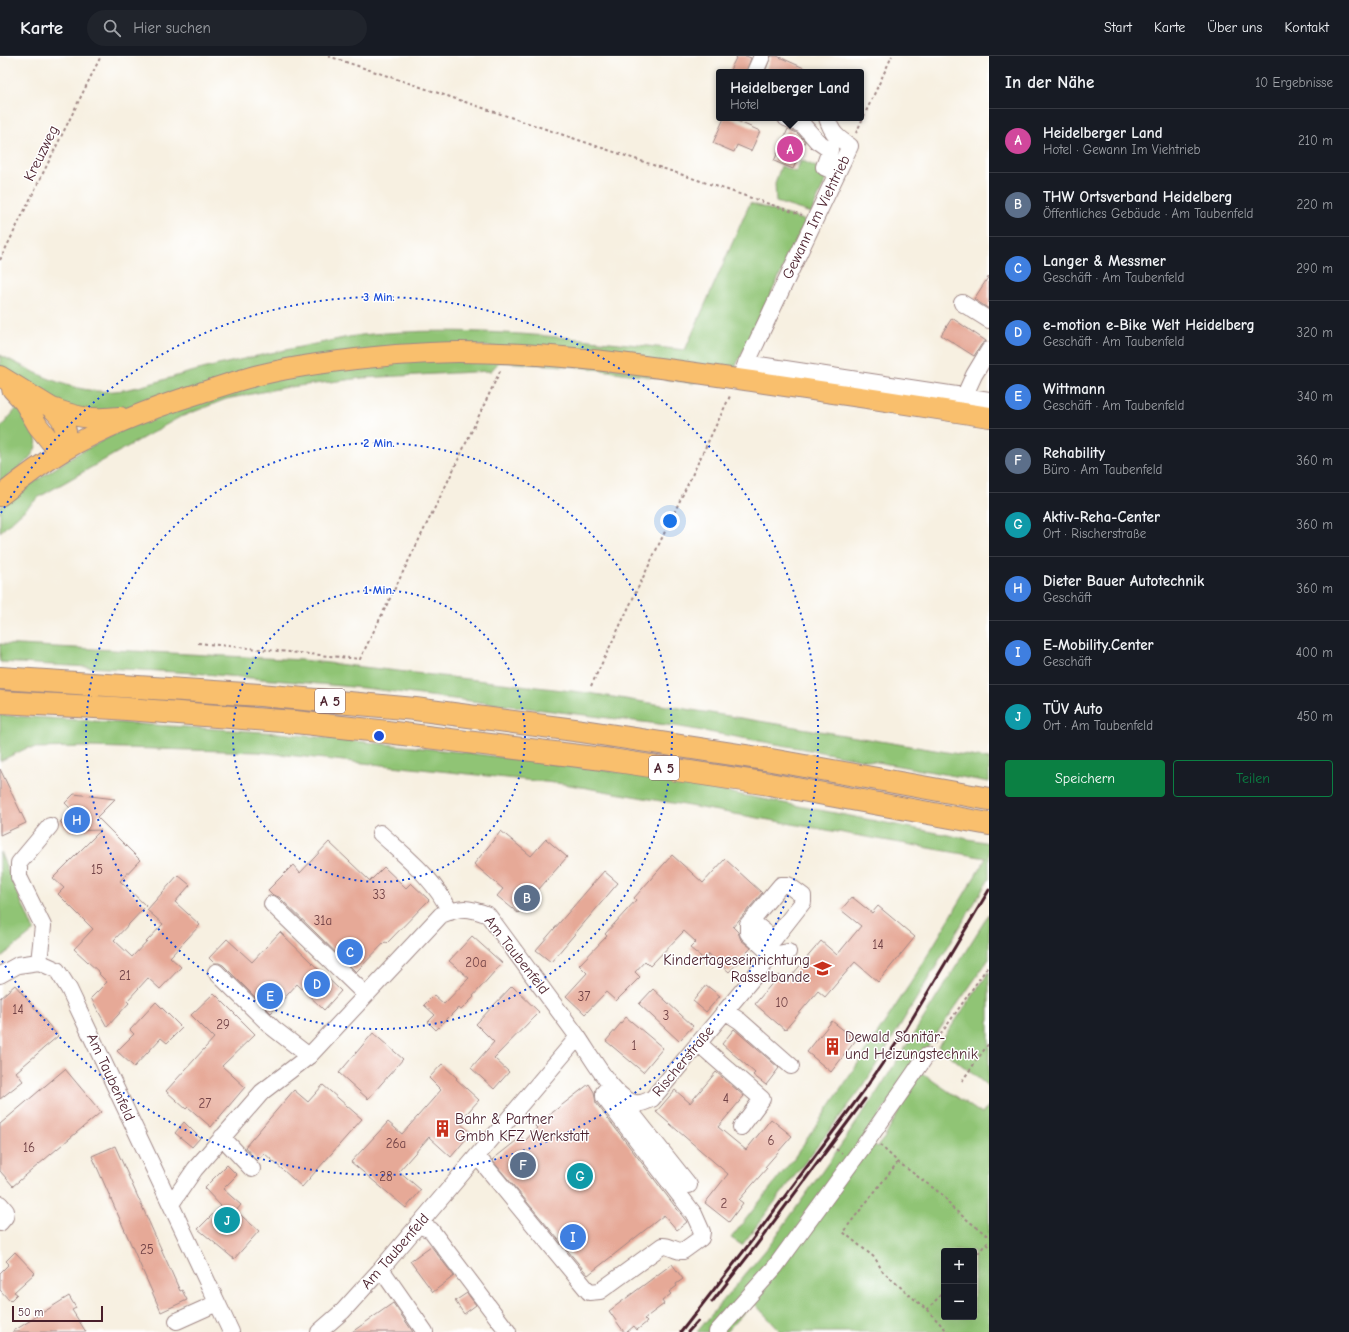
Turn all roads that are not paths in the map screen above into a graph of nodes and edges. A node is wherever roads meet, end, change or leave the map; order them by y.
1 (762, 56) edge
2 (756, 69) edge
3 (804, 121) edge
4 (828, 121) edge
5 (837, 173) junction
6 (962, 303) dead end
7 (989, 320) edge
8 (989, 350) edge
9 (742, 371) junction
10 (1, 377) edge
11 (964, 396) junction
12 (989, 400) edge
13 (52, 408) junction
14 (134, 416) junction
15 (989, 417) edge
16 (38, 426) junction
17 (63, 451) junction
18 (26, 475) junction
19 (0, 496) edge
20 (0, 678) edge
21 (0, 702) edge
22 (989, 799) edge
23 (989, 824) edge
24 (50, 826) dead end
25 (380, 833) dead end
26 (272, 904) dead end
27 (450, 912) junction
28 (751, 921) dead end
29 (788, 952) dead end
30 (772, 955) junction
31 (39, 962) junction
32 (216, 972) dead end
33 (0, 975) edge
34 (366, 995) junction
35 (725, 1011) junction
36 (578, 1037) junction
37 (698, 1043) junction
38 (309, 1056) junction
39 (926, 1056) road end
40 (791, 1066) dead end
41 (611, 1086) junction
42 (626, 1100) junction
43 (741, 1127) dead end
44 (222, 1137) junction
45 (477, 1156) junction
46 (252, 1169) dead end
47 (689, 1185) dead end
48 (0, 1204) edge
49 (171, 1204) junction
50 (0, 1223) edge
51 (418, 1225) junction
52 (381, 1269) junction
53 (217, 1303) junction
54 (178, 1321) dead end
55 (231, 1332) edge
56 (319, 1332) edge
57 (425, 1332) edge
58 (508, 1332) edge
59 (716, 1332) edge

1 - 2 street
3 - 5 street
4 - 5 street, Gewann Im Viehtrieb
5 - 9 street, Gewann Im Viehtrieb
6 - 7 street
8 - 11 street
9 - 11 street
9 - 14 main road
9 - 15 main road
10 - 13 main road
10 - 16 main road
11 - 12 street
13 - 14 main road
13 - 17 main road
14 - 17 main road
16 - 17 main road
16 - 18 main road
17 - 18 main road
18 - 19 main road
20 - 22 highway, A 5
21 - 23 highway, A 5
24 - 31 street
25 - 27 street
26 - 34 street
27 - 34 street, Am Taubenfeld
27 - 36 street, Am Taubenfeld
28 - 30 street
29 - 30 street
30 - 35 street, Rischerstraße
31 - 33 street
31 - 49 street, Am Taubenfeld
32 - 38 street
34 - 38 street, Am Taubenfeld
35 - 37 street, Rischerstraße
35 - 40 street
36 - 41 street
36 - 45 street, Am Taubenfeld
37 - 42 street, Rischerstraße
37 - 43 street
38 - 44 street, Am Taubenfeld
39 - 59 street
41 - 42 street
41 - 45 street
42 - 47 street
44 - 46 street
44 - 49 street, Am Taubenfeld
45 - 51 street, Am Taubenfeld
48 - 50 street
49 - 53 street, Am Taubenfeld
51 - 52 street, Am Taubenfeld
51 - 58 street
52 - 56 street, Am Taubenfeld
52 - 57 street
53 - 54 street
53 - 55 street, Am Taubenfeld

